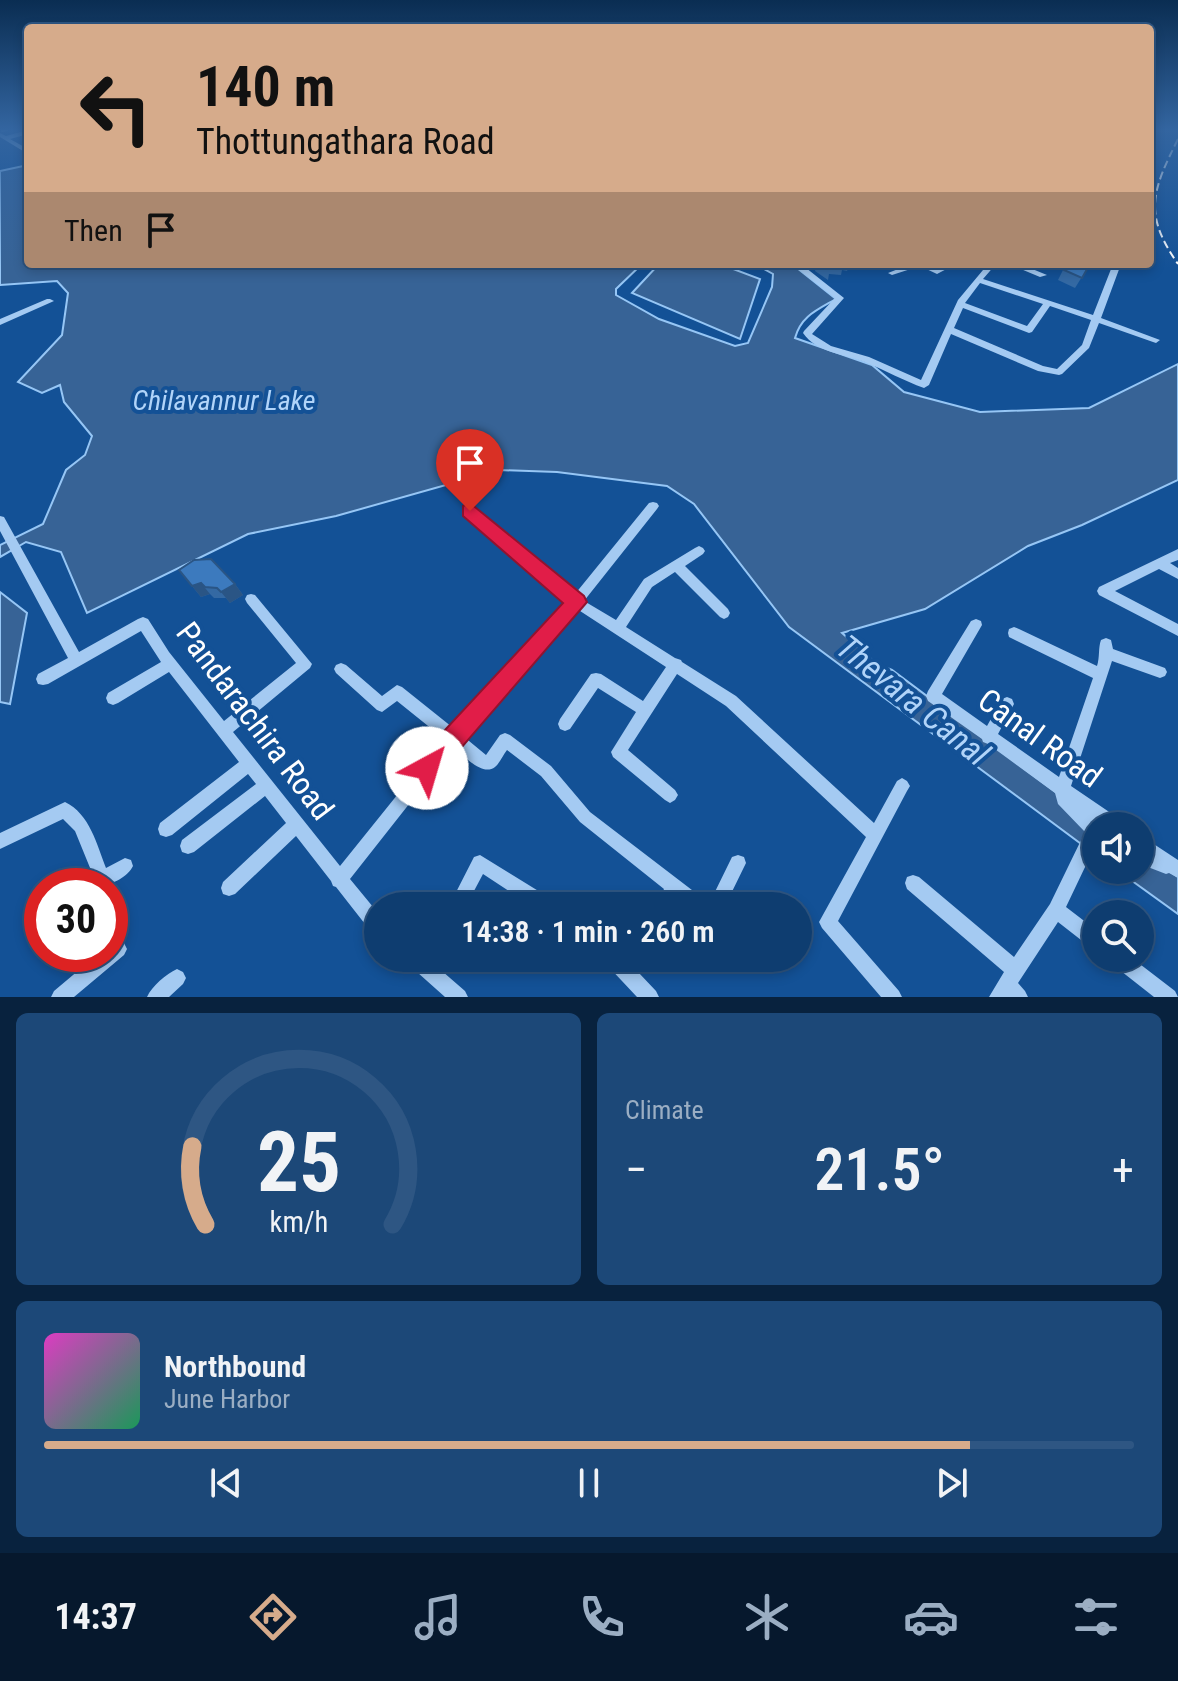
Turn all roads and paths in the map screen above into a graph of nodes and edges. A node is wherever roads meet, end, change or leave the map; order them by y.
1 (801, 268) edge
2 (908, 268) edge
3 (925, 268) edge
4 (944, 268) edge
5 (988, 268) edge
6 (1024, 268) edge
7 (1115, 268) edge
8 (892, 273) dead end
9 (1043, 275) dead end
10 (978, 280) junction
11 (50, 301) dead end
12 (1048, 303) junction
13 (960, 304) junction
14 (0, 310) edge
15 (1096, 319) junction
16 (4, 321) edge
17 (948, 329) junction
18 (1156, 340) dead end
19 (653, 506) dead end
20 (470, 511) dead end
21 (0, 520) edge
22 (699, 551) dead end
23 (1178, 554) edge
24 (1161, 564) junction
25 (676, 565) junction
26 (1178, 574) edge
27 (251, 599) dead end
28 (576, 602) junction
29 (724, 613) dead end
30 (976, 625) dead end
31 (617, 629) junction
32 (1178, 630) edge
33 (1014, 633) dead end
34 (76, 660) junction
35 (170, 664) junction
36 (676, 664) junction
37 (341, 669) dead end
38 (1160, 672) dead end
39 (1101, 675) junction
40 (43, 679) dead end
41 (113, 698) dead end
42 (1007, 704) dead end
43 (646, 711) junction
44 (565, 724) dead end
45 (224, 731) junction
46 (988, 737) junction
47 (451, 739) junction
48 (248, 764) junction
49 (265, 786) junction
50 (902, 786) dead end
51 (1063, 788) junction
52 (670, 795) dead end
53 (1096, 812) edge
54 (1082, 814) edge
55 (296, 825) junction
56 (166, 829) dead end
57 (876, 835) junction
58 (0, 841) edge
59 (188, 846) dead end
60 (1154, 853) edge
61 (1082, 858) edge
62 (1154, 861) edge
63 (738, 863) dead end
64 (125, 866) dead end
65 (1178, 870) edge
66 (339, 880) junction
67 (913, 883) dead end
68 (674, 887) junction
69 (229, 888) dead end
70 (464, 892) edge
71 (525, 892) edge
72 (671, 892) edge
73 (681, 892) edge
74 (723, 892) edge
75 (364, 910) edge
76 (1056, 910) junction
77 (1082, 930) edge
78 (90, 972) edge
79 (433, 972) edge
80 (637, 972) edge
81 (1136, 972) edge
82 (177, 978) dead end
83 (1010, 987) edge
84 (60, 997) edge
85 (156, 997) edge
86 (459, 997) edge
87 (650, 997) edge
88 (893, 997) edge
89 (1169, 997) edge

1 - 17 street
2 - 8 street
3 - 4 street
5 - 10 street
6 - 9 street
7 - 15 street
10 - 12 street
10 - 13 street
11 - 16 street
12 - 13 street
12 - 15 street
13 - 17 street
14 - 16 street
15 - 17 street
15 - 18 street
19 - 28 street
20 - 28 street
21 - 34 street
22 - 25 street
23 - 24 street
24 - 26 street
24 - 32 street
25 - 29 street
25 - 31 street
27 - 45 street
28 - 31 street
28 - 47 street
30 - 46 street, Canal Road
31 - 36 street
33 - 39 street
34 - 35 street, Pandarachira Road
34 - 40 street
35 - 41 street
35 - 45 street, Pandarachira Road
36 - 43 street
36 - 57 street
37 - 47 street
38 - 39 street
39 - 51 street
42 - 46 street
43 - 44 street
43 - 52 street
45 - 48 street, Pandarachira Road
46 - 51 street, Canal Road
47 - 66 street
47 - 68 street
48 - 49 street, Pandarachira Road
48 - 56 street
49 - 55 street, Pandarachira Road
49 - 59 street
50 - 57 street
51 - 53 street, Canal Road
51 - 54 street
55 - 66 street, Pandarachira Road
55 - 69 street
57 - 88 street
58 - 64 street
60 - 65 street
61 - 76 street
62 - 65 street
63 - 74 street
66 - 75 street, Pandarachira Road
67 - 83 street
68 - 72 street
68 - 73 street
70 - 71 street
76 - 77 street
76 - 83 street
78 - 84 street
79 - 86 street
80 - 87 street
81 - 89 street
82 - 85 street

